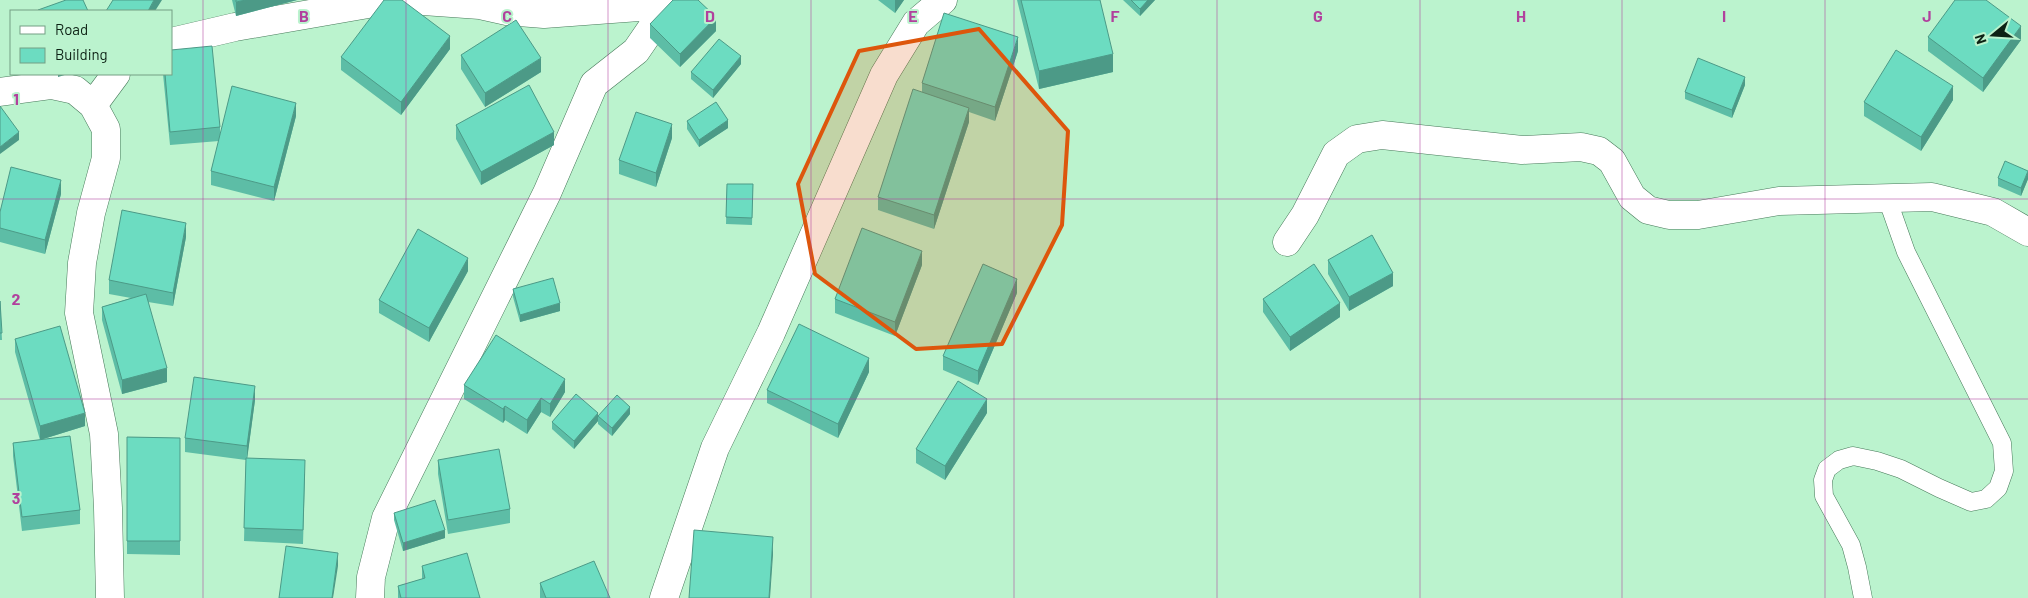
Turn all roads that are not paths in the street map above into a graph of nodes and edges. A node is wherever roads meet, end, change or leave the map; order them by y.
1 (391, 0) edge
2 (408, 0) edge
3 (944, 0) edge
4 (669, 2) edge
5 (631, 4) edge
6 (172, 42) edge
7 (115, 75) edge
8 (0, 92) edge
9 (93, 105) junction
10 (1887, 198) junction
11 (2028, 232) edge
12 (1287, 242) dead end
13 (110, 598) edge
14 (370, 598) edge
15 (664, 598) edge
16 (1862, 598) edge

1 - 6 street
2 - 5 street
3 - 15 street
4 - 5 street
4 - 14 street
7 - 9 street
8 - 9 street
9 - 13 street
10 - 11 street
10 - 12 street
10 - 16 lane

